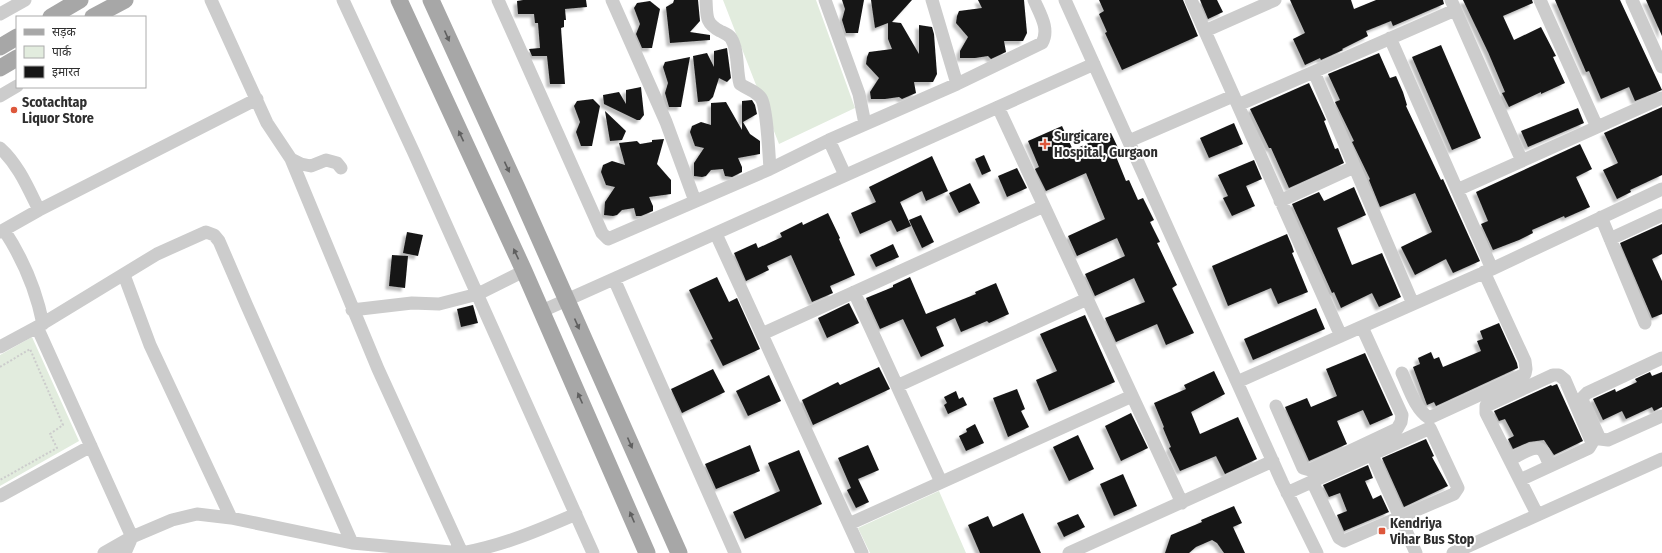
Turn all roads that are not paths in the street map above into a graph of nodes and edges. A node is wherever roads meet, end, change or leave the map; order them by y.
1 (25, 0) edge
2 (80, 0) edge
3 (125, 0) edge
4 (211, 0) edge
5 (343, 0) edge
6 (399, 0) edge
7 (431, 0) edge
8 (498, 0) edge
9 (612, 0) edge
10 (706, 0) edge
11 (825, 0) edge
12 (932, 0) edge
13 (1034, 0) edge
14 (1065, 0) edge
15 (1191, 0) edge
16 (1275, 0) edge
17 (1540, 0) edge
18 (1632, 0) edge
19 (1453, 5) edge
20 (0, 14) edge
21 (53, 16) edge
22 (95, 16) edge
23 (1205, 31) junction
24 (16, 38) edge
25 (1390, 38) junction
26 (0, 47) edge
27 (16, 59) edge
28 (1094, 64) junction
29 (1662, 67) edge
30 (0, 68) edge
31 (1314, 72) junction
32 (957, 84) junction
33 (16, 87) edge
34 (0, 96) edge
35 (1662, 98) edge
36 (257, 99) junction
37 (1235, 100) junction
38 (998, 107) junction
39 (865, 124) junction
40 (1597, 127) junction
41 (829, 140) junction
42 (1129, 141) junction
43 (0, 148) edge
44 (291, 159) junction
45 (1522, 161) junction
46 (1354, 167) junction
47 (341, 168) dead end
48 (770, 169) junction
49 (845, 176) junction
50 (1662, 189) edge
51 (1457, 190) junction
52 (695, 201) junction
53 (1280, 201) junction
54 (1044, 206) junction
55 (39, 210) junction
56 (1662, 215) edge
57 (1601, 218) junction
58 (2, 231) edge
59 (716, 234) junction
60 (1610, 239) junction
61 (524, 270) junction
62 (1488, 271) junction
63 (124, 275) junction
64 (614, 279) junction
65 (854, 292) junction
66 (478, 294) junction
67 (1087, 299) junction
68 (567, 300) junction
69 (1413, 304) junction
70 (352, 310) junction
71 (542, 311) junction
72 (1646, 323) dead end
73 (40, 325) junction
74 (1362, 327) junction
75 (762, 334) junction
76 (1341, 336) junction
77 (0, 347) edge
78 (1662, 358) edge
79 (1402, 373) dead end
80 (1238, 382) junction
81 (897, 386) junction
82 (1132, 396) junction
83 (1276, 406) dead end
84 (1662, 416) edge
85 (92, 446) junction
86 (1372, 455) junction
87 (1662, 459) edge
88 (1510, 460) junction
89 (1273, 461) junction
90 (1550, 466) junction
91 (1520, 480) junction
92 (1312, 481) junction
93 (941, 482) junction
94 (1288, 493) junction
95 (0, 496) edge
96 (1182, 503) junction
97 (576, 514) junction
98 (1537, 514) junction
99 (1400, 516) junction
100 (231, 518) junction
101 (849, 524) junction
102 (132, 537) junction
103 (352, 543) junction
104 (104, 553) edge
105 (125, 553) edge
106 (462, 553) edge
107 (593, 553) edge
108 (647, 553) edge
109 (679, 553) edge
110 (735, 553) edge
111 (862, 553) edge
112 (1069, 553) edge
113 (1317, 553) edge
114 (1416, 553) edge
115 (1454, 553) edge

1 - 20 street
2 - 21 main road
3 - 22 main road
4 - 36 street
5 - 66 street
61 -> 6 main road
7 -> 68 main road
8 - 52 street
9 - 52 street
10 - 48 street
11 - 39 street
12 - 32 street
13 - 32 street
14 - 28 street
15 - 23 street
16 - 23 street
17 - 40 street
18 - 29 street
19 - 25 street
19 - 45 street
23 - 37 street
24 - 26 main road
25 - 31 street
25 - 51 street
27 - 30 main road
28 - 38 street
28 - 42 street
31 - 37 street
31 - 46 street
32 - 39 street
33 - 34 street
35 - 40 street
36 - 44 street
36 - 55 street
37 - 42 street
37 - 53 street
38 - 49 street
38 - 54 street
39 - 41 street
40 - 45 street
41 - 48 street
41 - 49 street
42 - 80 street
43 - 55 street
44 - 47 street
44 - 70 street
45 - 51 street
46 - 53 street
46 - 69 street
48 - 52 street
49 - 59 street
50 - 57 street
51 - 62 street
53 - 76 street
54 - 65 street
54 - 67 street
55 - 58 street
56 - 60 street
57 - 60 street
57 - 62 street
58 - 73 street
59 - 64 street
59 - 75 street
60 - 72 street
61 - 66 street
61 - 71 main road
62 - 69 street
62 - 79 street
63 - 73 street
63 - 100 street
63 - 103 street
64 - 68 street
64 - 110 street
65 - 75 street
65 - 81 street
66 - 70 street
66 - 97 street
67 - 81 street
67 - 82 street
68 - 71 street
68 -> 109 main road
69 - 74 street
70 - 106 street
108 -> 71 main road
73 - 77 street
73 - 85 street
74 - 76 street
74 - 83 street
75 - 101 street
76 - 80 street
78 - 84 street
80 - 89 street
81 - 93 street
82 - 93 street
82 - 96 street
85 - 95 street
85 - 102 street
86 - 92 street
86 - 99 street
86 - 99 street
87 - 98 street
88 - 90 street
88 - 90 street
88 - 91 street
89 - 94 street
89 - 96 street
90 - 91 street
91 - 98 street
92 - 94 street
92 - 99 street
93 - 101 street
94 - 113 street
96 - 112 street
97 - 106 street
97 - 107 street
98 - 115 street
99 - 114 street
100 - 102 street
100 - 103 street
101 - 111 street
102 - 104 street
102 - 105 street
103 - 106 street

